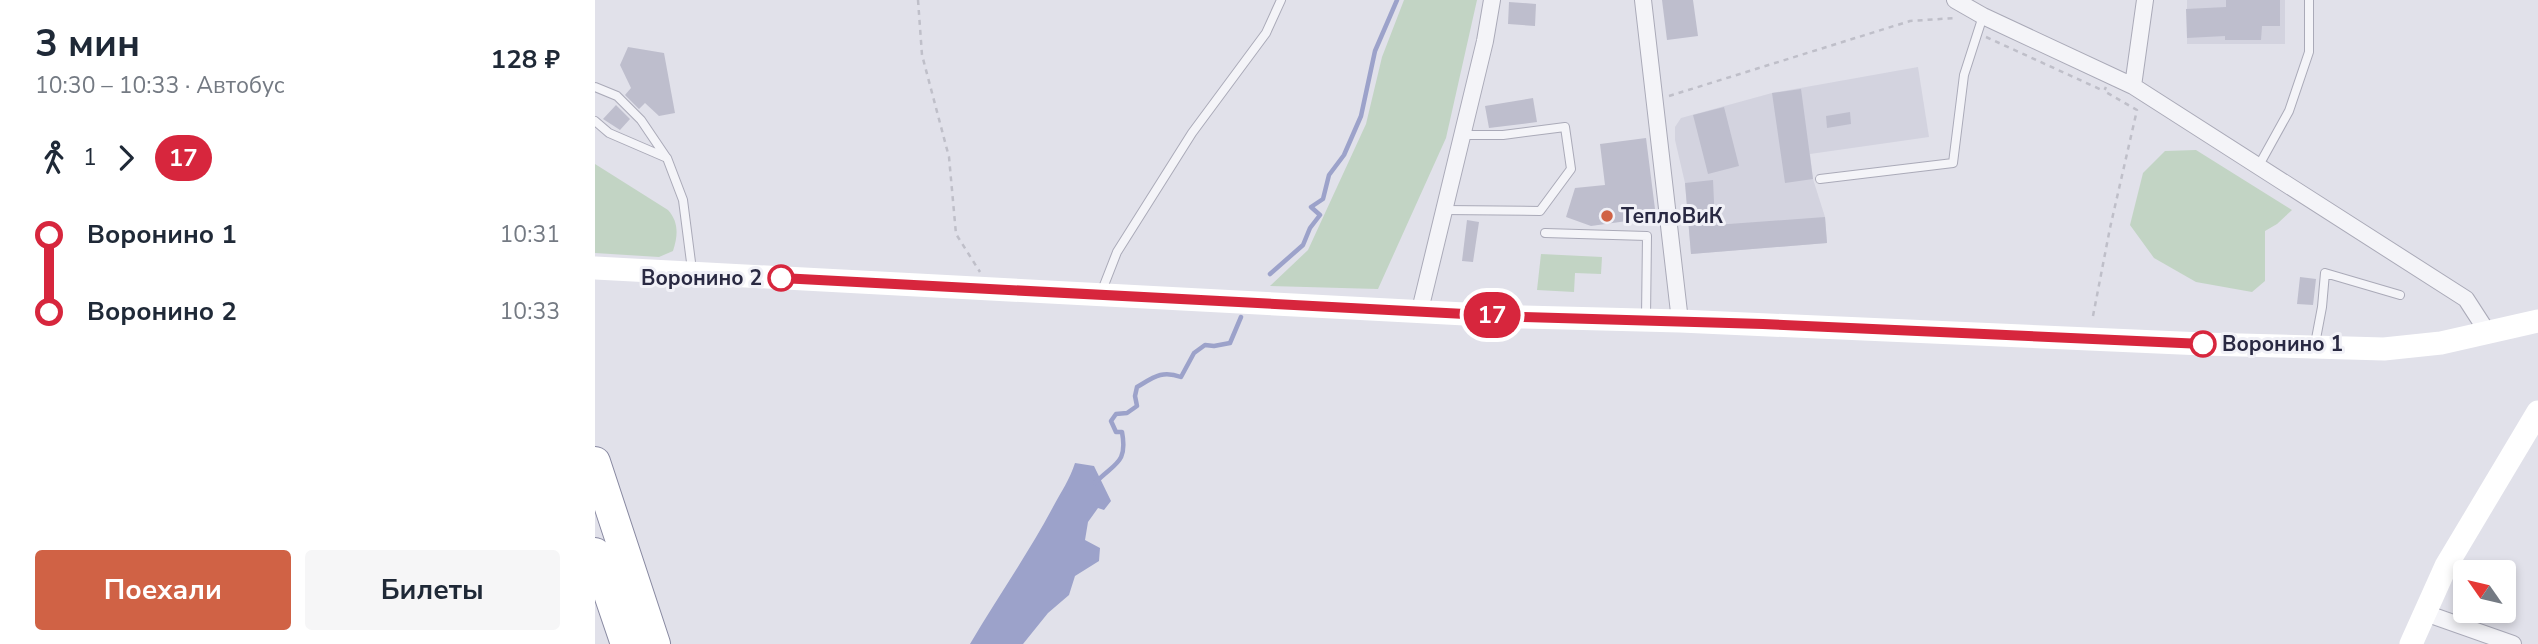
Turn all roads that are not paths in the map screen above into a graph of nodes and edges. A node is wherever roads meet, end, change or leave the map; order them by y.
1 (1281, 0) edge
2 (1492, 0) edge
3 (1643, 0) edge
4 (1955, 0) edge
5 (2145, 0) edge
6 (2309, 0) edge
7 (1983, 16) junction
8 (2133, 86) junction
9 (595, 87) edge
10 (595, 121) edge
11 (1462, 135) junction
12 (667, 158) junction
13 (2258, 167) junction
14 (1820, 179) dead end
15 (1444, 210) junction
16 (1545, 233) dead end
17 (595, 268) edge
18 (625, 270) junction
19 (692, 273) junction
20 (595, 284) edge
21 (1101, 293) junction
22 (2400, 295) dead end
23 (1420, 310) junction
24 (1646, 320) junction
25 (1680, 321) junction
26 (2534, 325) edge
27 (2488, 333) junction
28 (2315, 347) junction
29 (2538, 412) edge
30 (595, 462) edge
31 (595, 552) edge
32 (2425, 613) junction
33 (625, 644) edge
34 (655, 644) edge
35 (2411, 644) edge
36 (2513, 644) edge

1 - 21 lane
2 - 11 street
3 - 25 street
4 - 7 street
5 - 8 street
6 - 13 lane
7 - 8 street
7 - 14 lane
8 - 13 street
9 - 12 lane
10 - 12 lane
11 - 15 street
11 - 15 lane
12 - 19 lane
13 - 27 street
15 - 23 street
16 - 24 lane
17 - 18 street
18 - 19 street
18 - 20 street
19 - 21 street
21 - 23 street
22 - 28 lane
23 - 24 street
24 - 25 street
25 - 28 street
26 - 27 street
27 - 28 street
29 - 32 street
30 - 34 highway
31 - 33 highway
32 - 35 street
32 - 36 street

